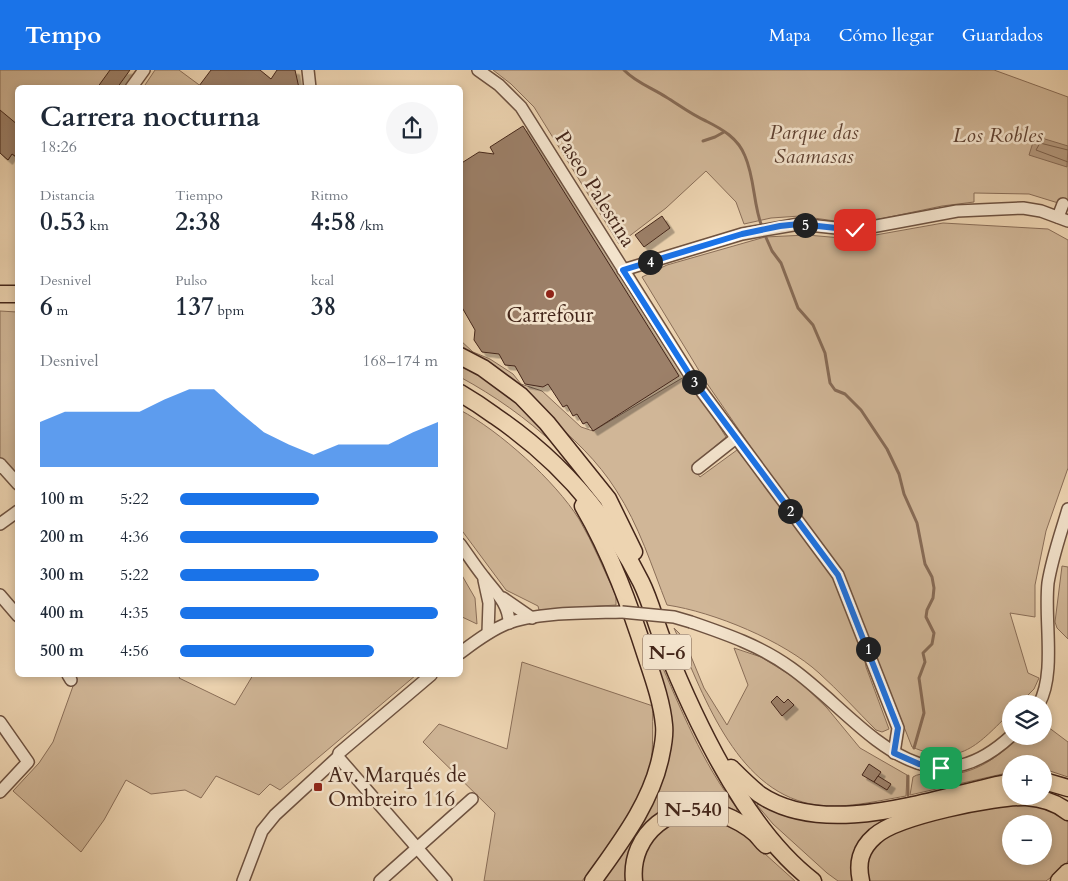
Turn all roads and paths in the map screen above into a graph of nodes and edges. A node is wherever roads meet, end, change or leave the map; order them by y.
1 (144, 70) edge
2 (308, 70) edge
3 (478, 70) edge
4 (133, 85) edge
5 (310, 85) edge
6 (1063, 204) dead end
7 (1063, 219) edge
8 (623, 270) junction
9 (0, 286) edge
10 (15, 286) edge
11 (0, 294) edge
12 (15, 294) edge
13 (463, 358) edge
14 (463, 395) edge
15 (736, 438) junction
16 (0, 464) edge
17 (698, 468) dead end
18 (565, 476) junction
19 (15, 481) edge
20 (1068, 509) edge
21 (15, 513) edge
22 (0, 524) edge
23 (463, 548) edge
24 (483, 577) junction
25 (642, 583) junction
26 (0, 595) edge
27 (500, 596) junction
28 (489, 603) junction
29 (15, 612) edge
30 (532, 618) junction
31 (507, 624) junction
32 (488, 633) junction
33 (463, 651) edge
34 (429, 677) edge
35 (1043, 695) edge
36 (0, 722) edge
37 (1002, 743) edge
38 (711, 747) junction
39 (894, 753) junction
40 (338, 757) junction
41 (1052, 783) edge
42 (1002, 784) edge
43 (1068, 788) edge
44 (0, 792) edge
45 (472, 799) dead end
46 (1068, 812) edge
47 (417, 848) junction
48 (783, 854) junction
49 (1068, 872) edge
50 (243, 881) edge
51 (380, 881) edge
52 (446, 881) edge
53 (593, 881) edge
54 (634, 881) edge
55 (813, 881) edge
56 (861, 881) edge
57 (1059, 881) edge

1 - 4 street
2 - 5 street
3 - 8 street, Paseo Palestina
6 - 7 street
7 - 8 street
8 - 15 street, Paseo Palestina
9 - 10 highway
11 - 12 highway
13 - 25 highway
14 - 18 highway, N-6
15 - 17 street
15 - 39 street, Paseo Palestina
16 - 19 street
18 - 25 highway, N-6
18 - 53 highway
20 - 35 street
21 - 22 street
23 - 24 street
24 - 27 street
24 - 28 street
25 - 38 highway, N-6
26 - 29 street
27 - 30 street
27 - 31 street
28 - 31 street
28 - 32 street
30 - 31 street
30 - 39 street, bridge
31 - 32 street
32 - 33 street
34 - 40 street
36 - 44 street
37 - 39 street
38 - 42 highway
38 - 48 highway, N-6
40 - 47 street
40 - 50 street
41 - 43 highway
45 - 47 street
46 - 56 highway
47 - 51 street
47 - 52 street
48 - 54 highway, N-540
48 - 55 highway, N-6
49 - 57 highway

